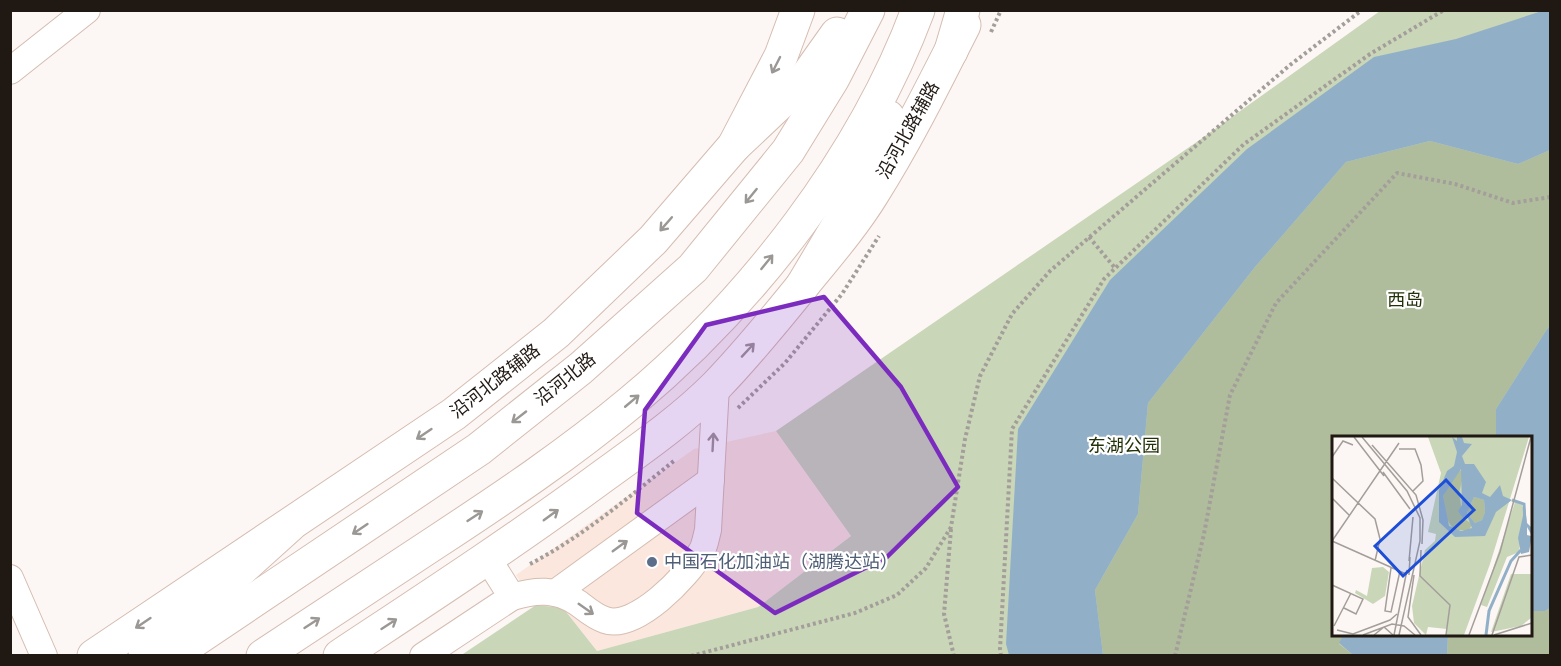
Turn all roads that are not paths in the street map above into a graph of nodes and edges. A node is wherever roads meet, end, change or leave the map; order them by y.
1 (87, 10) edge
2 (798, 10) edge
3 (854, 10) edge
4 (868, 10) edge
5 (918, 10) edge
6 (923, 10) edge
7 (963, 10) edge
8 (971, 10) edge
9 (951, 51) junction
10 (10, 71) edge
11 (734, 146) junction
12 (801, 288) junction
13 (716, 386) junction
14 (711, 480) junction
15 (290, 525) junction
16 (488, 559) junction
17 (10, 578) edge
18 (555, 593) junction
19 (512, 597) junction
20 (44, 656) edge
21 (94, 656) edge
22 (145, 656) edge
23 (171, 656) edge
24 (263, 656) edge
25 (340, 656) edge
26 (423, 656) edge

1 - 10 street
2 -> 11 main road, 沿河北路辅路
3 - 11 main road
4 -> 23 main road, 沿河北路
24 -> 5 main road
6 - 12 main road
7 - 9 main road
8 - 9 main road, 沿河北路辅路
9 - 12 main road, 沿河北路辅路
11 -> 15 main road, 沿河北路辅路
13 -> 12 main road, 沿河北路辅路
14 -> 13 street
16 -> 13 main road, 沿河北路辅路
18 -> 14 street
18 -> 14 street
15 -> 21 main road, 沿河北路辅路
15 - 22 main road
16 - 19 street
25 -> 16 main road, 沿河北路辅路
17 - 20 street
18 - 19 street
19 - 26 street

